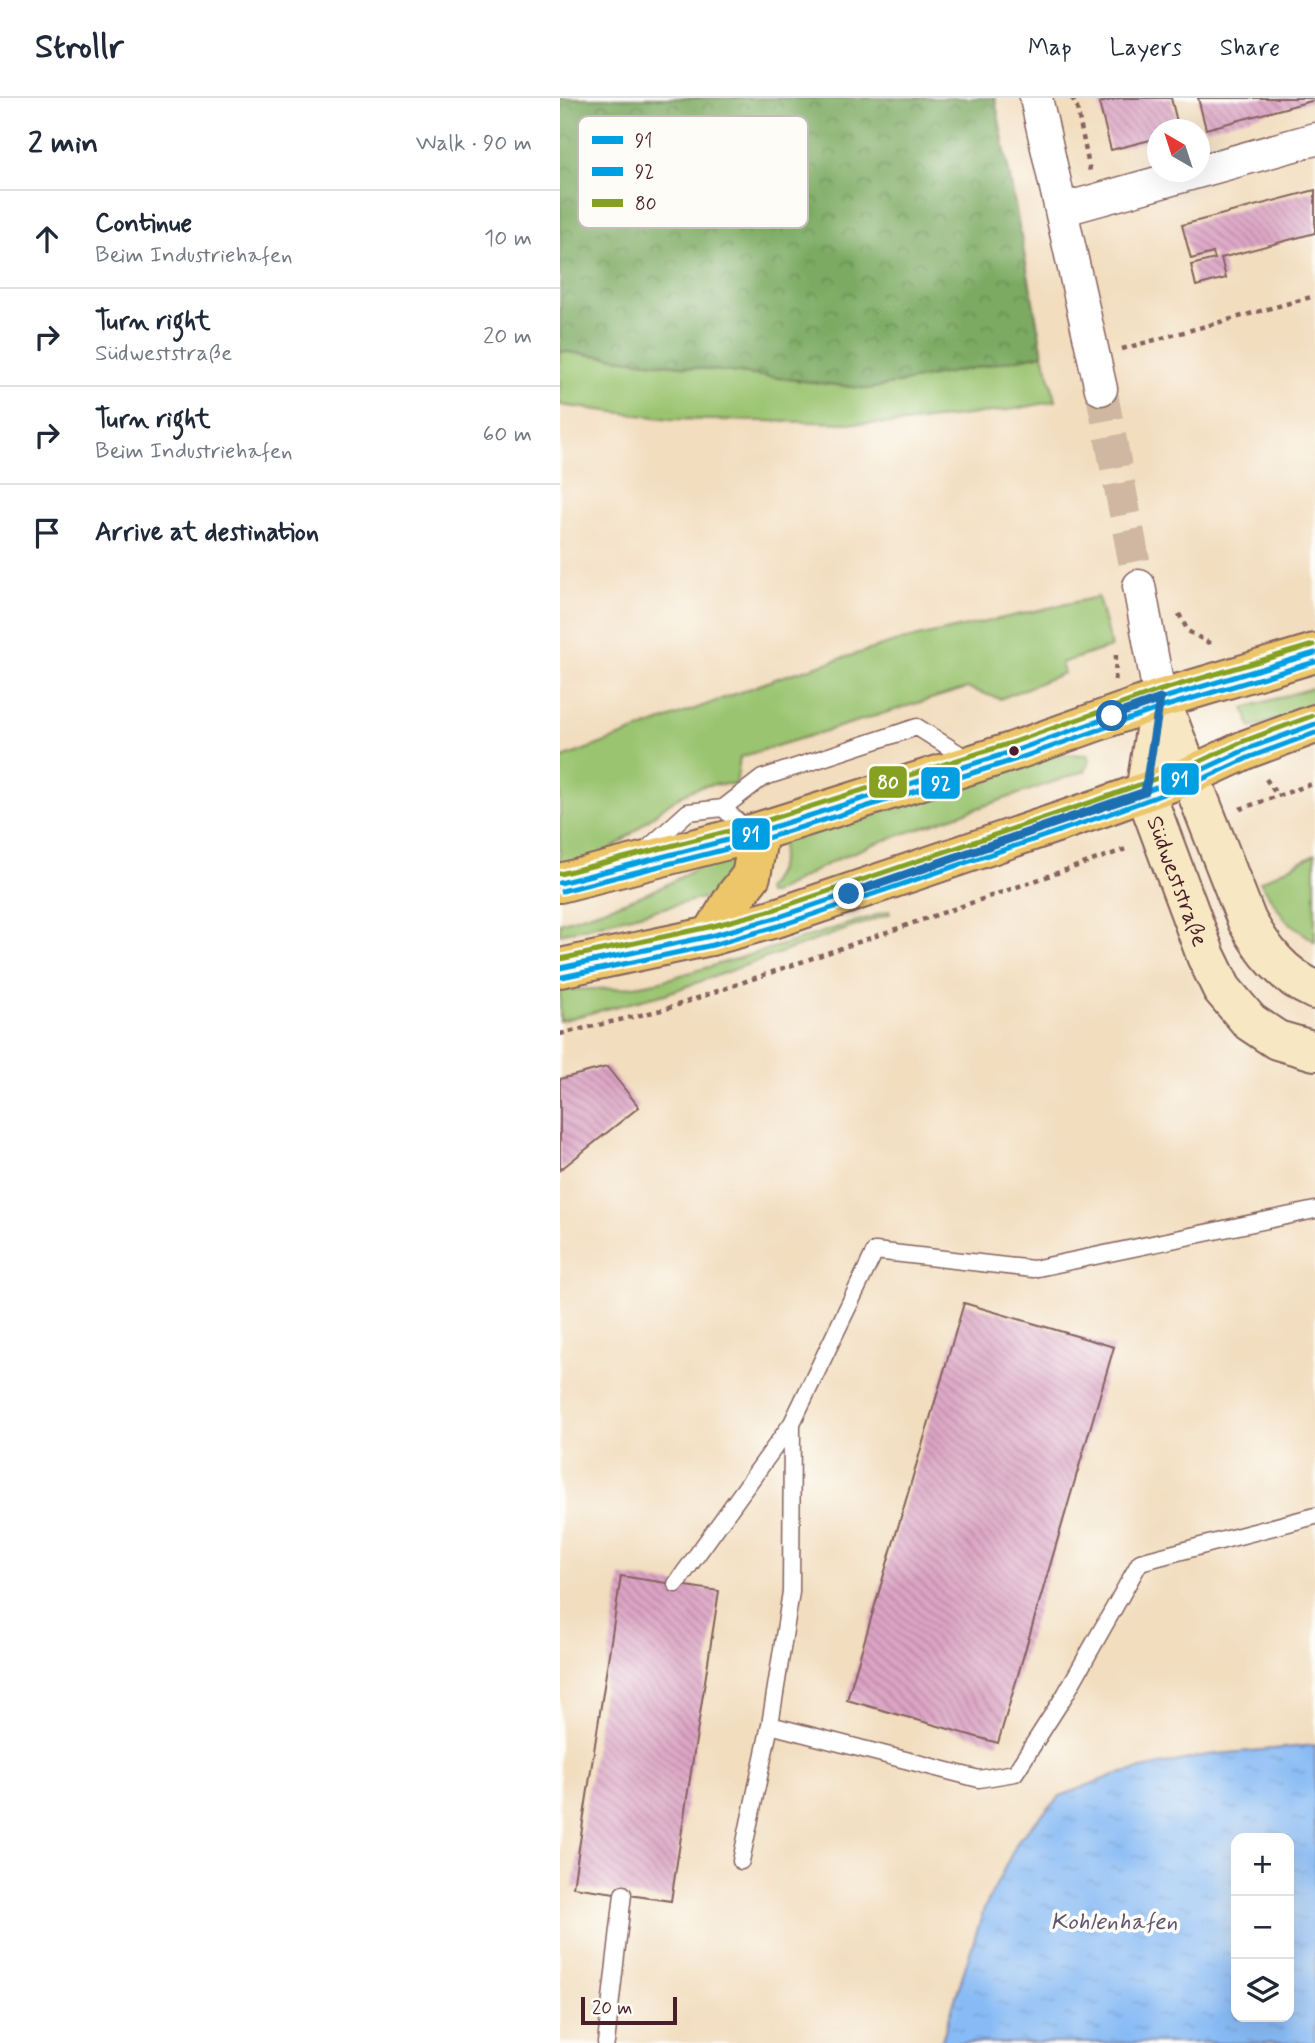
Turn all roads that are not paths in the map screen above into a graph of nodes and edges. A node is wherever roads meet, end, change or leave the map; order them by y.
1 (1036, 98) edge
2 (1315, 139) edge
3 (1073, 208) junction
4 (1101, 389) tunnel mouth
5 (1139, 586) tunnel mouth
6 (1315, 653) edge
7 (1160, 699) junction
8 (1315, 724) edge
9 (974, 764) junction
10 (1191, 775) junction
11 (1145, 792) junction
12 (723, 808) junction
13 (751, 834) junction
14 (627, 866) junction
15 (560, 883) edge
16 (711, 936) junction
17 (560, 968) edge
18 (1315, 990) edge
19 (1315, 1051) edge
20 (1315, 1210) edge
21 (792, 1423) junction
22 (1315, 1516) edge
23 (676, 1584) dead end
24 (770, 1725) junction
25 (741, 1861) dead end
26 (623, 1894) dead end
27 (606, 2043) edge

1 - 3 street
2 - 3 street
3 - 4 street
5 - 7 street
6 - 7 main road
7 - 9 main road
7 - 10 street
7 - 11 street, Südweststraße
8 - 10 main road
9 - 12 lane
9 - 13 main road
10 - 11 main road
10 - 18 street
11 - 16 main road
11 - 19 street, Südweststraße
12 - 13 lane
12 - 14 lane
13 - 14 main road
13 - 16 main road
14 - 15 main road
16 - 17 main road
20 - 21 lane
21 - 23 lane
21 - 24 lane
22 - 24 lane
24 - 25 lane
26 - 27 lane

